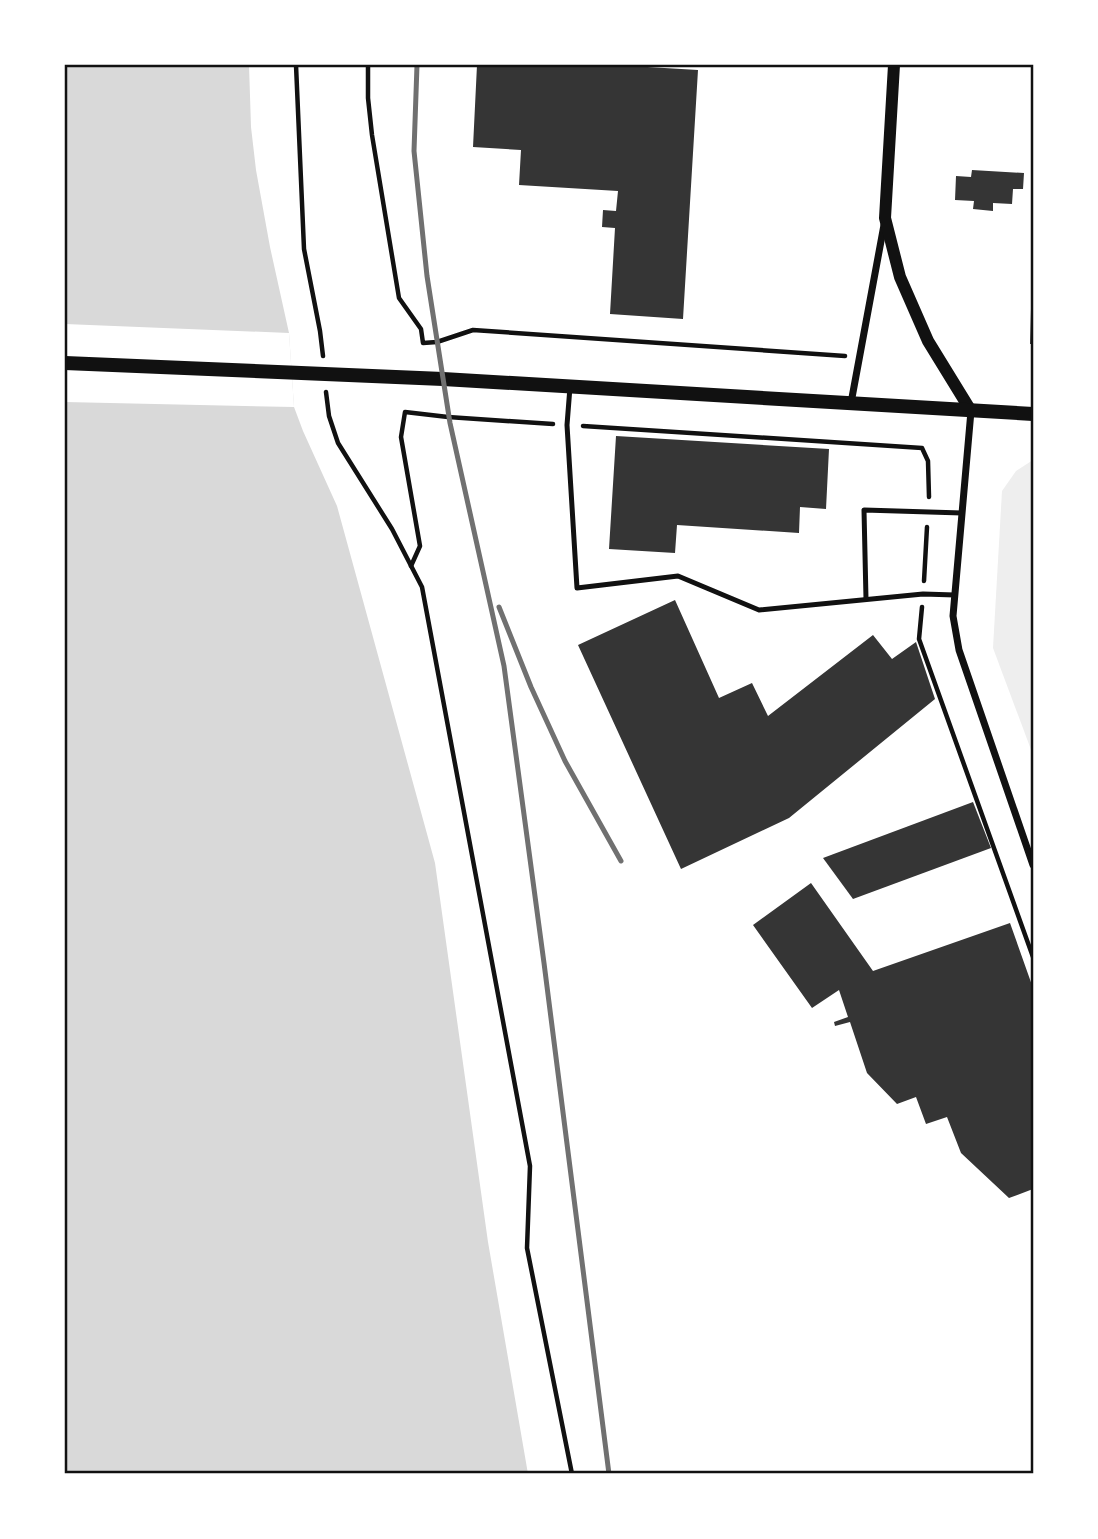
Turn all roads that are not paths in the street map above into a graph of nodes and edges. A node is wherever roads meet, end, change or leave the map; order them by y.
1 (894, 65) edge
2 (885, 218) junction
3 (65, 363) edge
4 (570, 387) junction
5 (850, 403) junction
6 (971, 411) junction
7 (1033, 414) edge
8 (962, 513) junction
9 (955, 595) junction
10 (866, 599) junction
11 (1033, 864) edge

1 - 2 street
2 - 5 street
2 - 6 street
3 - 4 main road
4 - 5 main road
4 - 10 lane
5 - 6 main road
6 - 7 main road
6 - 8 street
8 - 9 street
8 - 10 lane
9 - 10 lane
9 - 11 street

